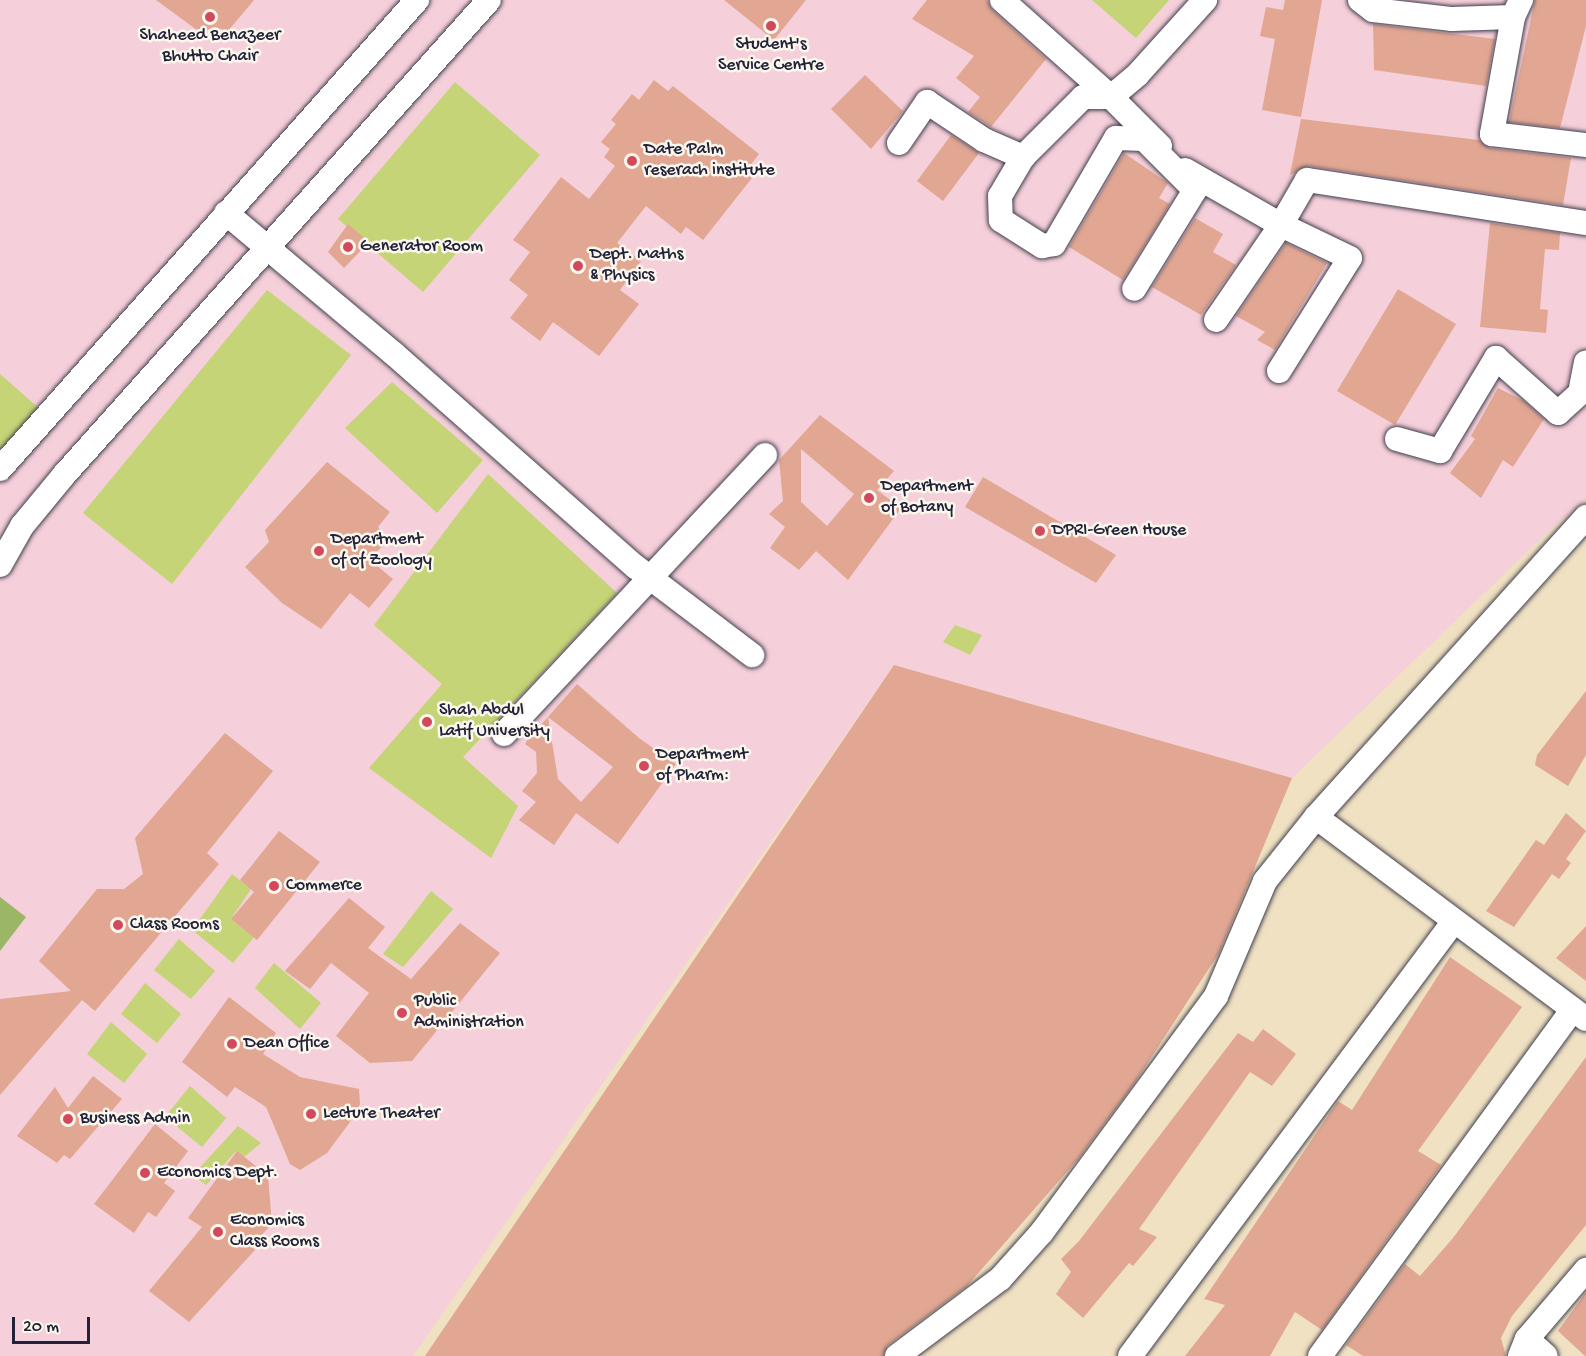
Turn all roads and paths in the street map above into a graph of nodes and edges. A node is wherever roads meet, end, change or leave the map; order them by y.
1 (417, 0) edge
2 (489, 0) edge
3 (1002, 0) edge
4 (1204, 0) edge
5 (1360, 0) edge
6 (1517, 9) edge
7 (1111, 97) junction
8 (899, 143) dead end
9 (1586, 145) edge
10 (1023, 157) junction
11 (226, 213) junction
12 (1586, 223) edge
13 (1281, 225) junction
14 (267, 251) junction
15 (1134, 289) dead end
16 (1216, 320) dead end
17 (1586, 363) edge
18 (1279, 371) dead end
19 (1397, 439) dead end
20 (765, 455) dead end
21 (0, 469) edge
22 (1586, 517) edge
23 (0, 565) edge
24 (652, 579) junction
25 (752, 656) dead end
26 (504, 734) dead end
27 (1316, 817) junction
28 (1454, 921) junction
29 (1579, 1014) edge
30 (1586, 1270) edge
31 (1523, 1348) edge
32 (897, 1356) edge
33 (1130, 1356) edge
34 (1320, 1356) edge
35 (1546, 1356) edge

1 - 11 street
2 - 14 street
3 - 7 street
4 - 7 street
5 - 6 street
6 - 9 street
7 - 10 street
7 - 13 street
8 - 10 street
10 - 15 street
11 - 14 street
11 - 21 street
12 - 13 street
13 - 16 street
13 - 18 street
14 - 23 street
14 - 24 street
17 - 19 street
20 - 24 street
22 - 27 street
24 - 25 street
24 - 26 street
27 - 28 street
27 - 32 street
28 - 29 street
28 - 33 street
29 - 34 street
30 - 31 street
31 - 35 street

